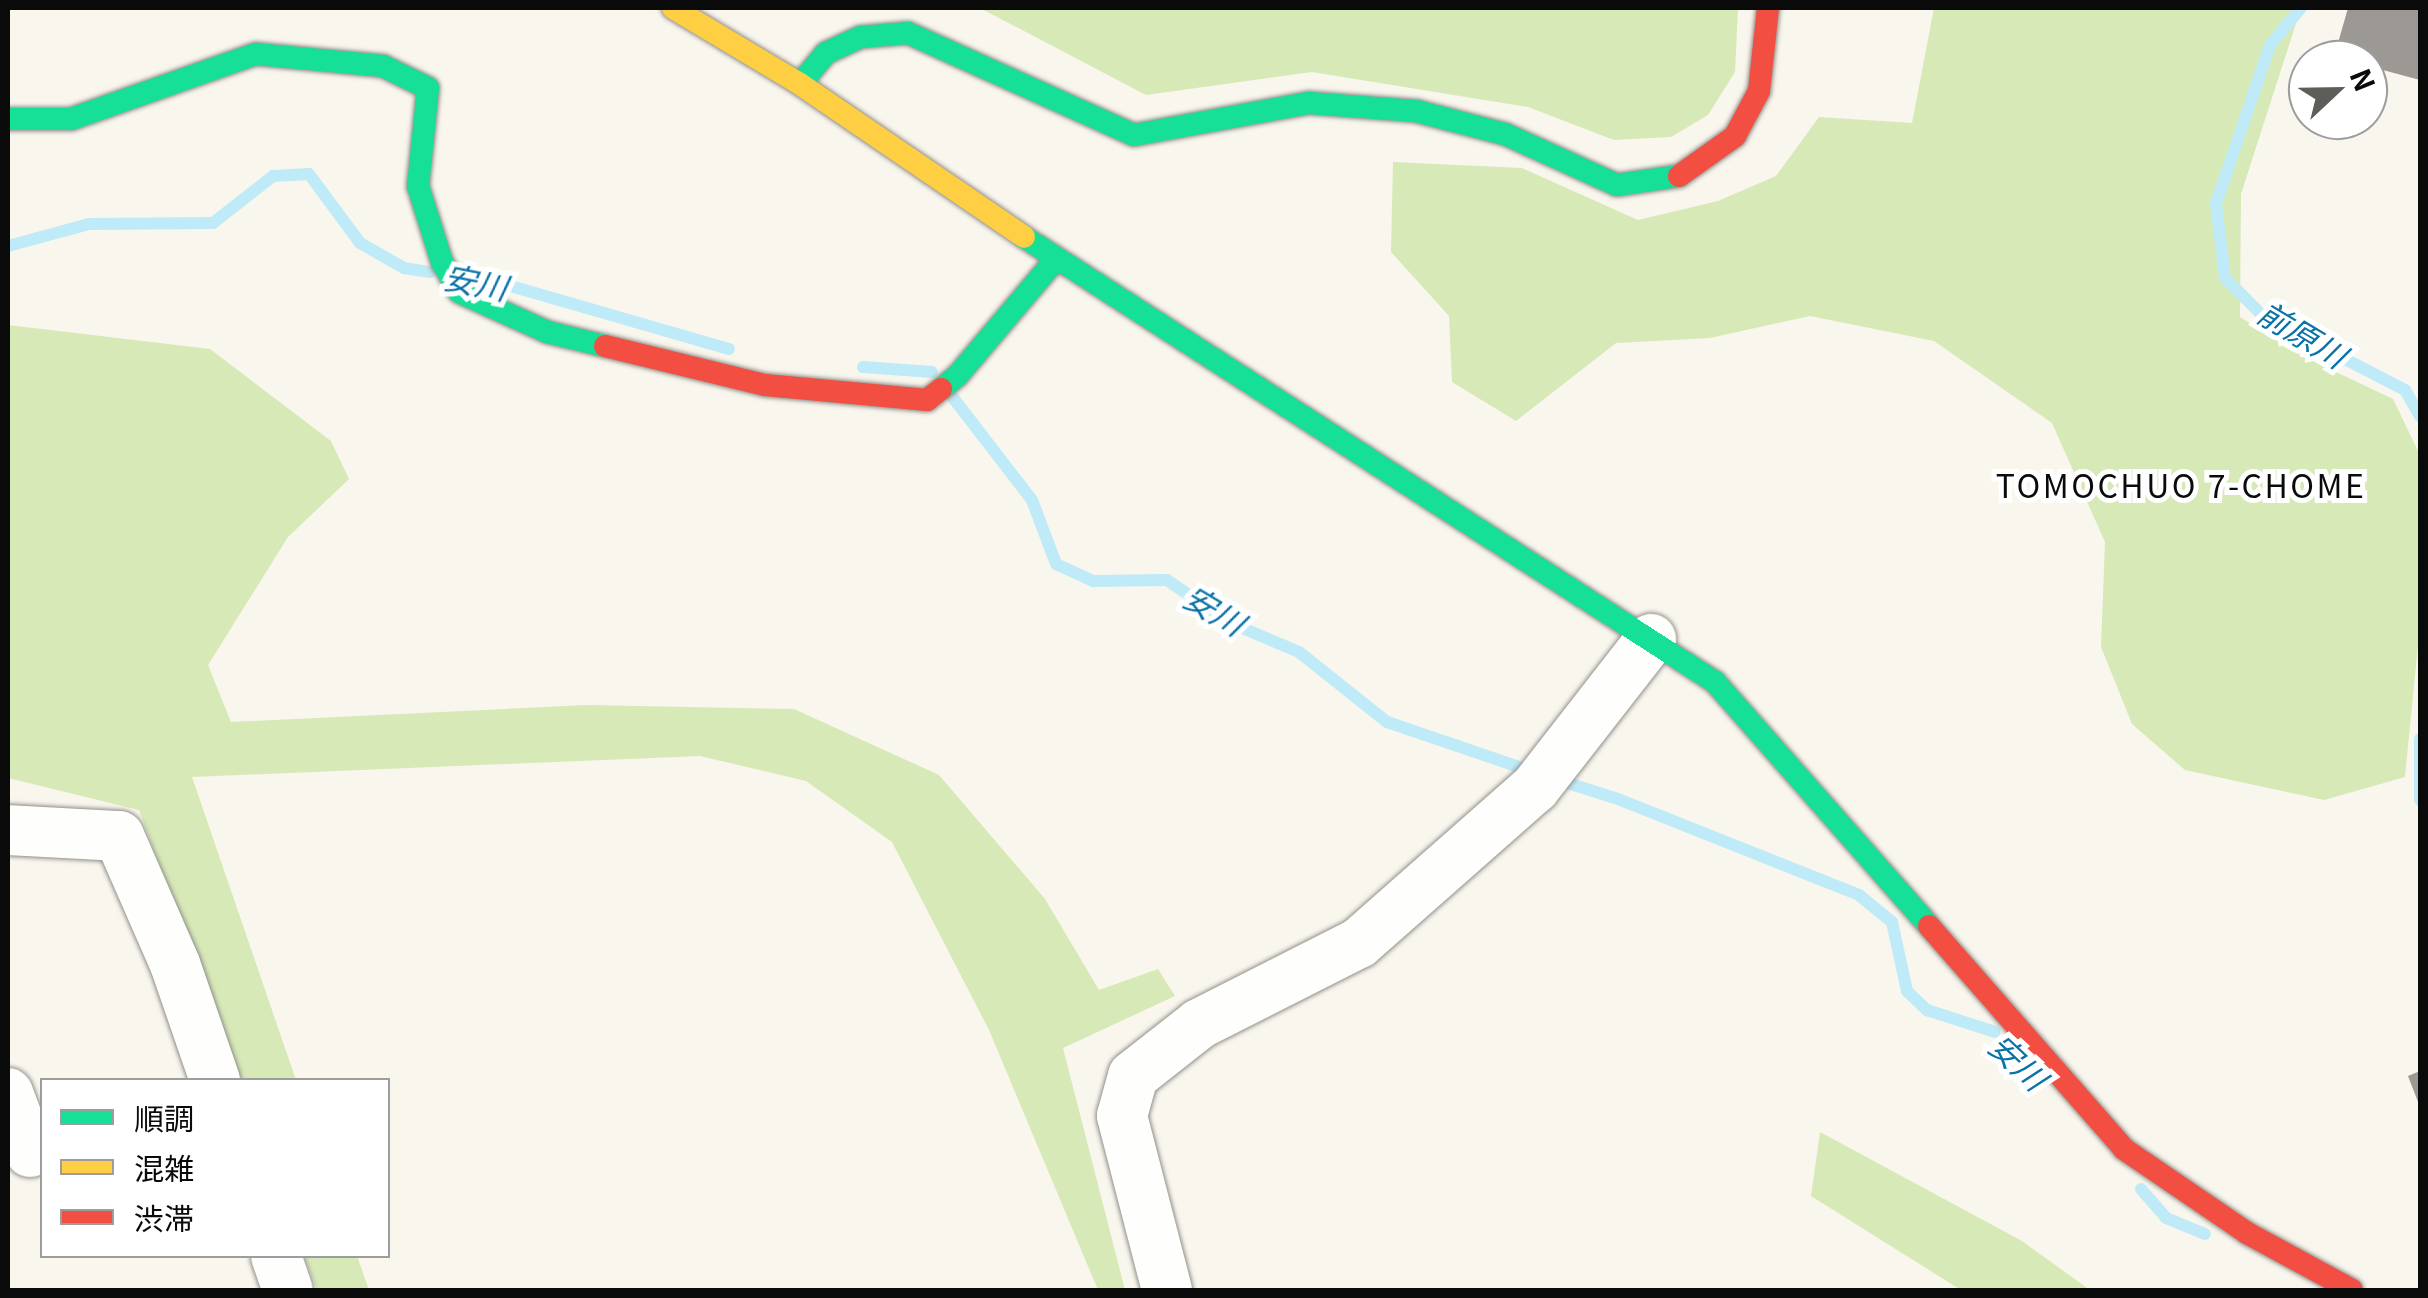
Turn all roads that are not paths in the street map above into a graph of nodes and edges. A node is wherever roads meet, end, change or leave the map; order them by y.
1 (674, 8) edge
2 (1768, 8) edge
3 (800, 84) junction
4 (8, 119) edge
5 (1056, 259) junction
6 (1652, 638) junction
7 (8, 830) edge
8 (204, 1077) edge
9 (8, 1093) edge
10 (27, 1154) edge
11 (277, 1258) edge
12 (288, 1290) edge
13 (1167, 1290) edge
14 (2352, 1290) edge

1 - 3 street
2 - 3 street
3 - 5 street
4 - 5 street
5 - 6 street
6 - 13 street
6 - 14 street
7 - 8 street
9 - 10 street
11 - 12 street

